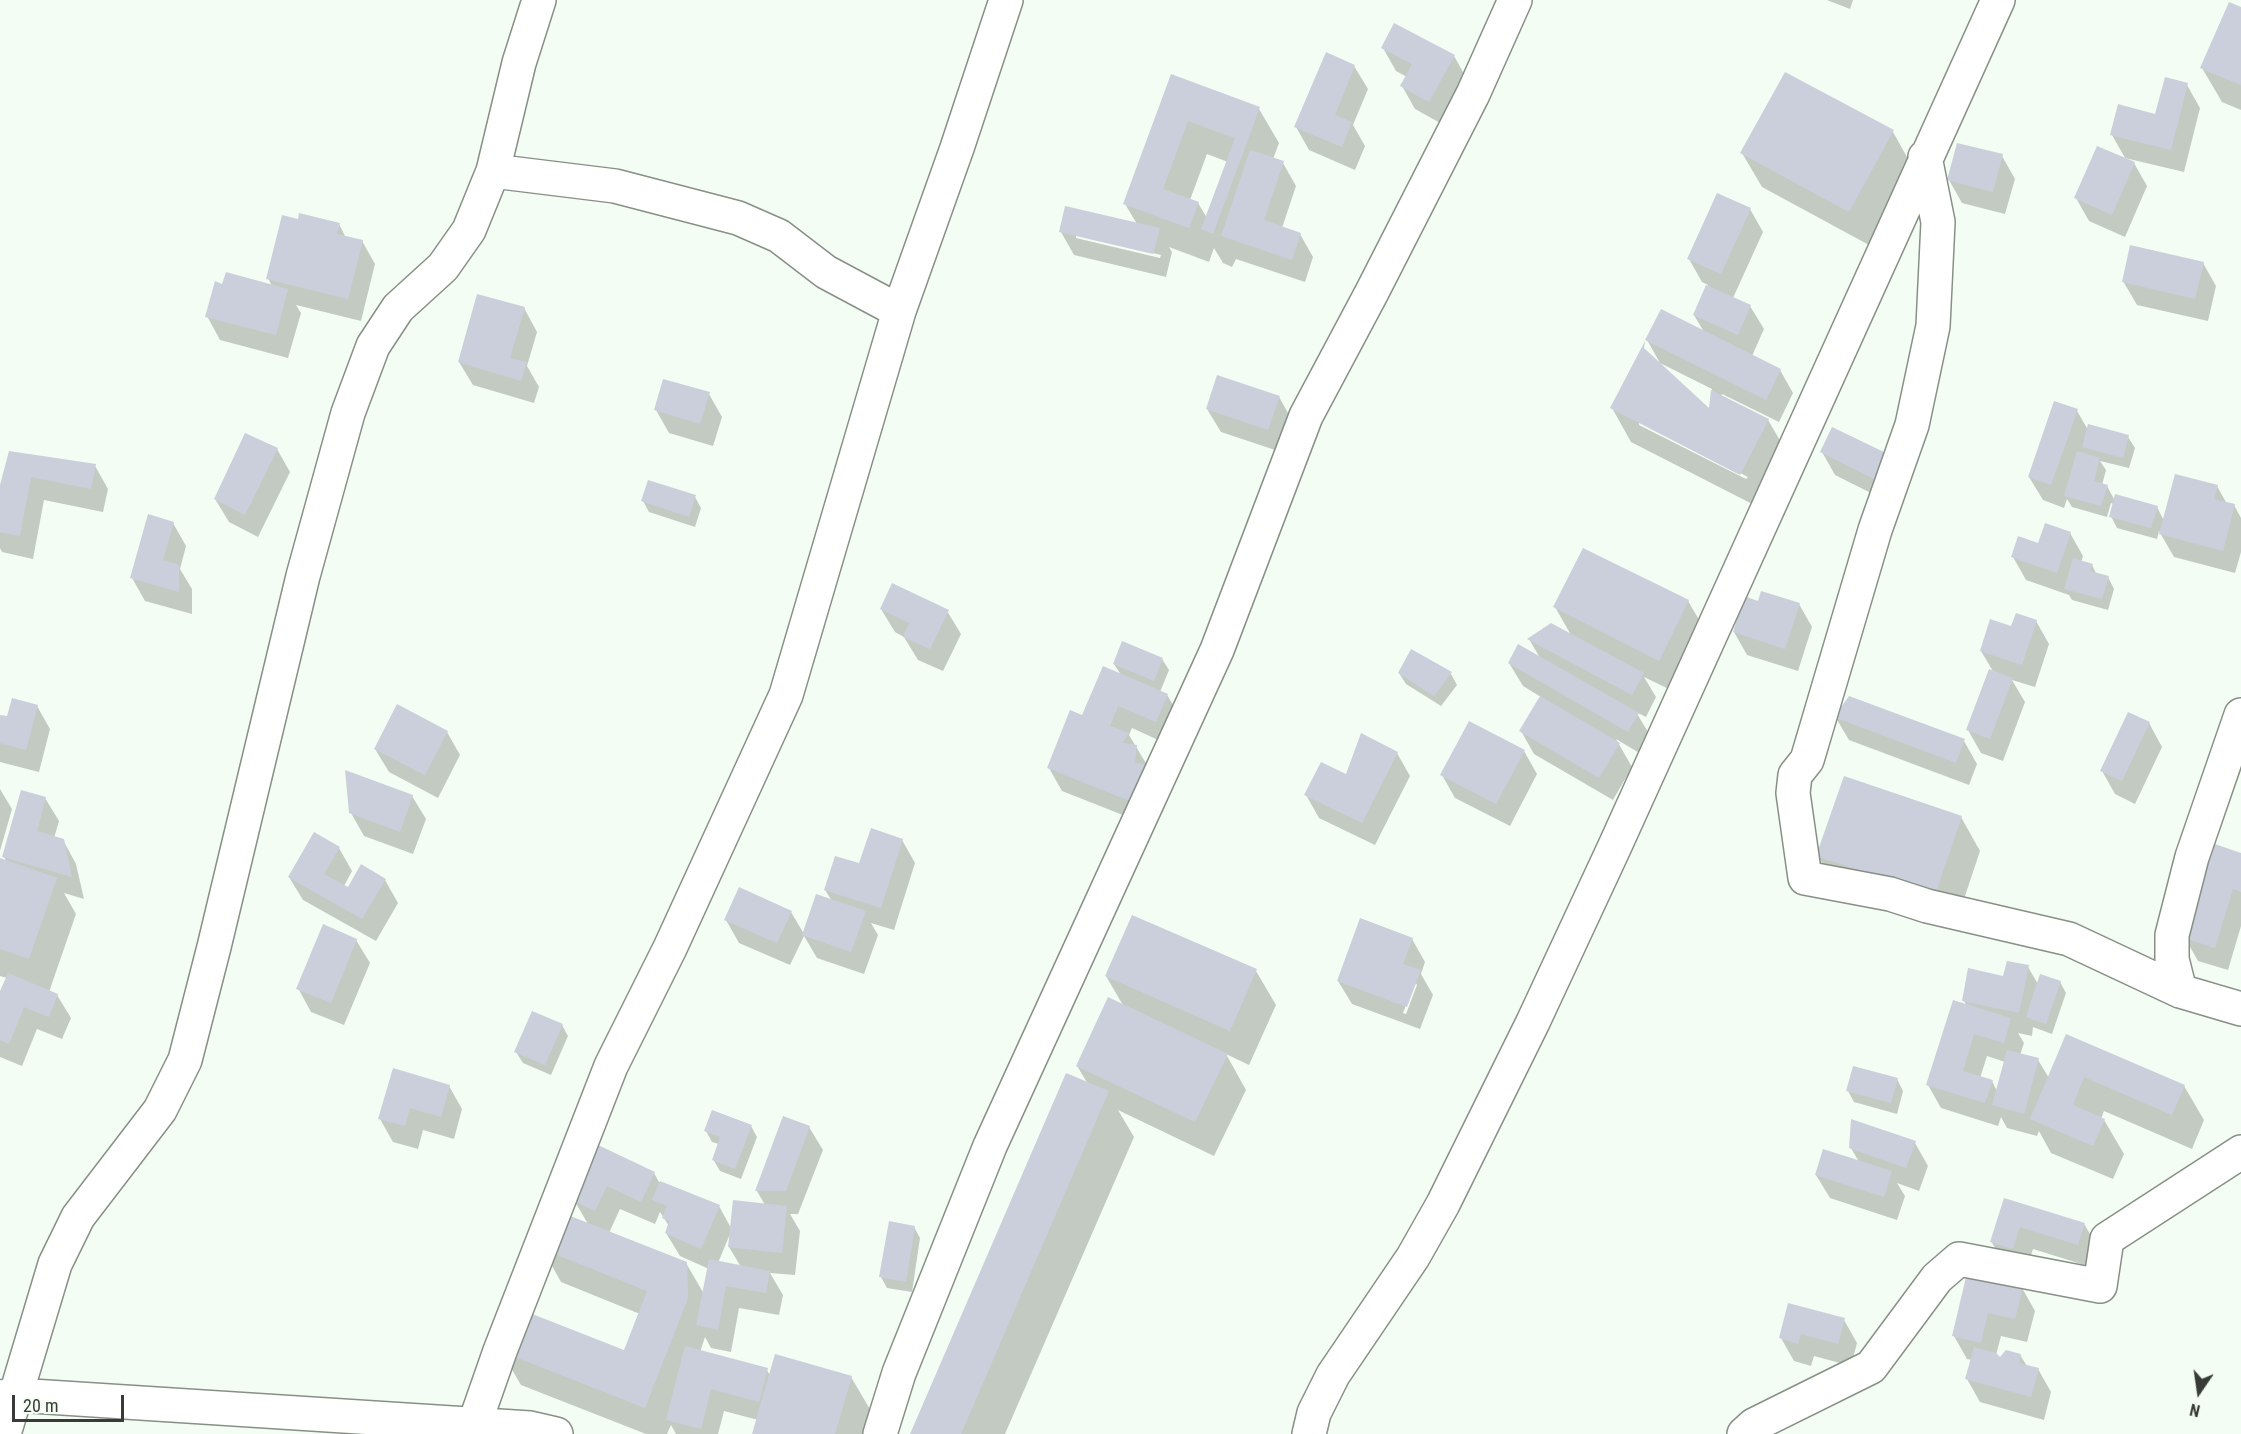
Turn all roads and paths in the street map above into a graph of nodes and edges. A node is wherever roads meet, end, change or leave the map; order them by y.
1 (539, 0) edge
2 (1006, 0) edge
3 (1515, 0) edge
4 (1998, 0) edge
5 (1925, 157) junction
6 (493, 171) junction
7 (899, 311) junction
8 (2241, 715) edge
9 (2180, 991) junction
10 (2241, 1009) edge
11 (2241, 1152) edge
12 (8, 1396) edge
13 (474, 1429) edge
14 (4, 1434) edge
15 (555, 1434) edge
16 (880, 1434) edge
17 (1309, 1434) edge
18 (1744, 1434) edge

1 - 6 street
2 - 7 street
3 - 16 street
4 - 5 street
5 - 9 street
5 - 17 street
6 - 7 street
6 - 12 street
7 - 13 street
8 - 9 street
9 - 10 street
11 - 18 street
12 - 13 street
12 - 14 street
13 - 15 street

